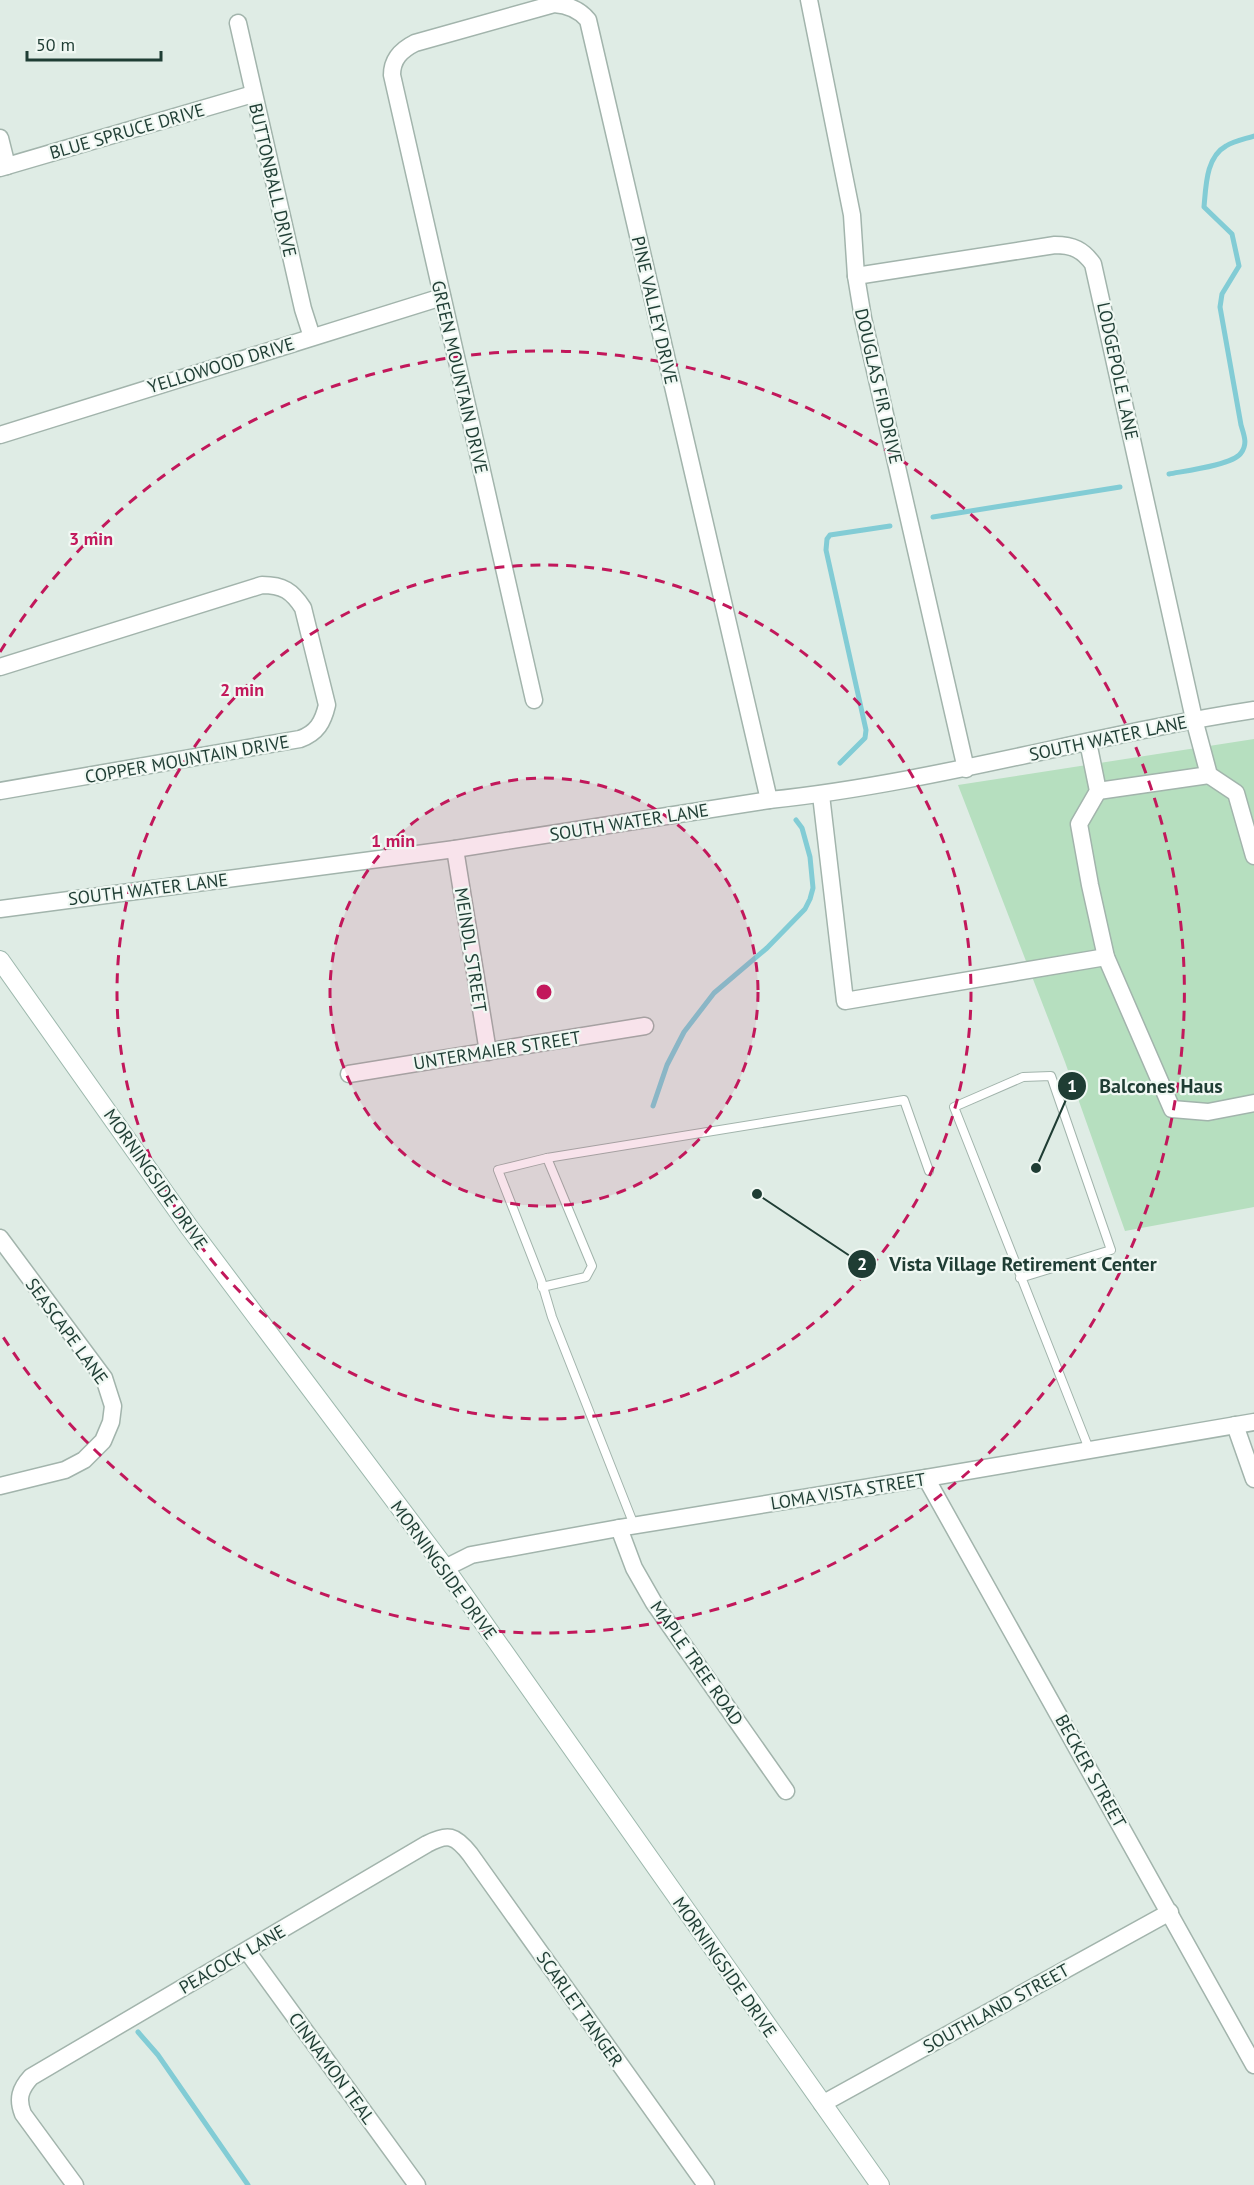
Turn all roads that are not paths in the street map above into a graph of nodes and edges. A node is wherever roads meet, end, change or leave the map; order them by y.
1 (809, 0) edge
2 (238, 23) dead end
3 (398, 55) joint
4 (254, 94) junction
5 (0, 138) edge
6 (4, 167) edge
7 (856, 276) junction
8 (442, 297) junction
9 (312, 337) junction
10 (0, 435) edge
11 (0, 667) edge
12 (534, 700) dead end
13 (1254, 710) edge
14 (1194, 719) junction
15 (1088, 742) junction
16 (966, 769) junction
17 (1209, 776) junction
18 (0, 790) edge
19 (1098, 791) junction
20 (821, 795) junction
21 (769, 800) junction
22 (455, 849) junction
23 (1254, 856) edge
24 (0, 909) edge
25 (1106, 957) junction
26 (0, 960) edge
27 (645, 1026) dead end
28 (488, 1052) junction
29 (349, 1074) dead end
30 (1254, 1104) edge
31 (547, 1158) junction
32 (929, 1172) dead end
33 (0, 1238) edge
34 (1020, 1278) junction
35 (543, 1287) junction
36 (1254, 1422) edge
37 (1235, 1425) junction
38 (1089, 1449) junction
39 (926, 1479) junction
40 (1254, 1479) edge
41 (0, 1486) edge
42 (626, 1526) junction
43 (445, 1568) junction
44 (786, 1791) dead end
45 (451, 1837) joint
46 (1170, 1912) junction
47 (247, 1951) junction
48 (1254, 2065) edge
49 (822, 2104) junction
50 (75, 2185) edge
51 (417, 2185) edge
52 (706, 2185) edge
53 (880, 2185) edge

1 - 7 street, DOUGLAS FIR DRIVE
2 - 4 street, BUTTONBALL DRIVE
3 - 8 street, GREEN MOUNTAIN DRIVE
3 - 21 street, PINE VALLEY DRIVE
4 - 6 street, BLUE SPRUCE DRIVE
4 - 9 street, BUTTONBALL DRIVE
5 - 6 street
7 - 14 street, LODGEPOLE LANE
7 - 16 street, DOUGLAS FIR DRIVE
8 - 9 street, YELLOWOOD DRIVE
8 - 12 street, GREEN MOUNTAIN DRIVE
9 - 10 street, YELLOWOOD DRIVE
11 - 18 street, COPPER MOUNTAIN DRIVE
13 - 14 street, SOUTH WATER LANE
14 - 15 street, SOUTH WATER LANE
14 - 17 street, LODGEPOLE LANE
15 - 16 street, SOUTH WATER LANE
15 - 19 street
16 - 20 street, SOUTH WATER LANE
17 - 19 street
17 - 23 street
19 - 25 street
20 - 21 street, SOUTH WATER LANE
20 - 25 street
21 - 22 street, SOUTH WATER LANE
22 - 24 street, SOUTH WATER LANE
22 - 28 street, MEINDL STREET
25 - 30 street
26 - 43 street, MORNINGSIDE DRIVE
27 - 28 street, UNTERMAIER STREET
28 - 29 street, UNTERMAIER STREET
31 - 32 lane
31 - 35 lane
31 - 35 lane
33 - 41 street, SEASCAPE LANE
34 - 34 lane
34 - 38 lane
35 - 42 lane
36 - 37 street, LOMA VISTA STREET
37 - 38 street, LOMA VISTA STREET
37 - 40 street
38 - 39 street, LOMA VISTA STREET
39 - 42 street, LOMA VISTA STREET
39 - 46 street, BECKER STREET
42 - 43 street, LOMA VISTA STREET
42 - 44 street, MAPLE TREE ROAD
43 - 49 street, MORNINGSIDE DRIVE
45 - 47 street, PEACOCK LANE
45 - 52 street, SCARLET TANGER
46 - 48 street, BECKER STREET
46 - 49 street, SOUTHLAND STREET
47 - 50 street, PEACOCK LANE
47 - 51 street, CINNAMON TEAL
49 - 53 street, MORNINGSIDE DRIVE

